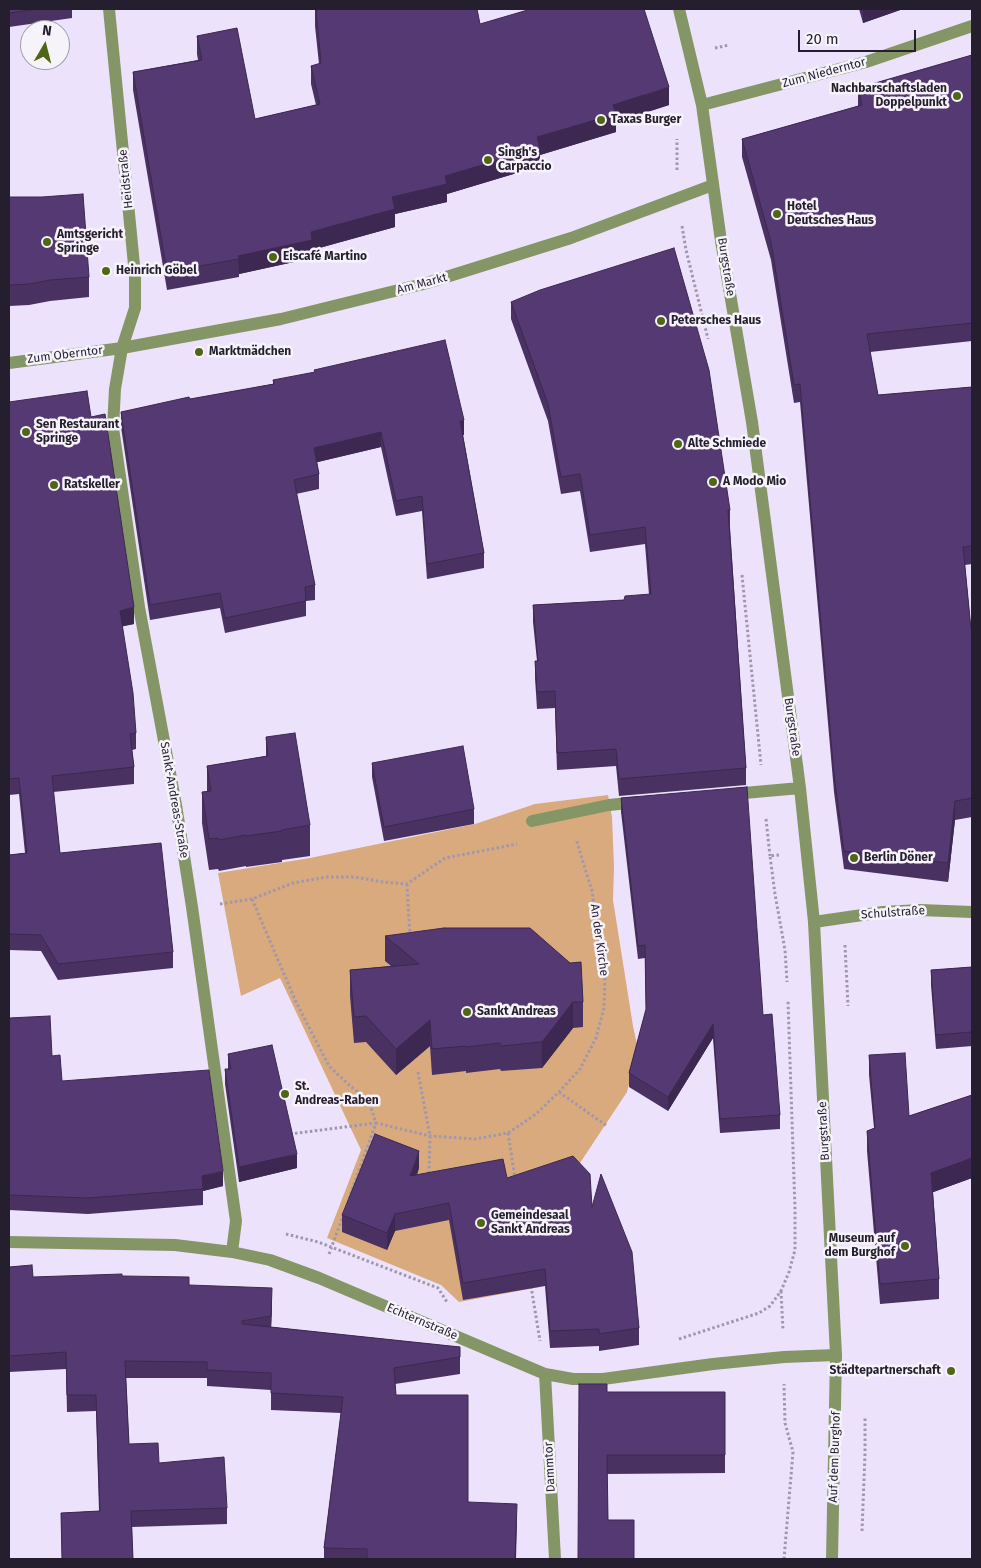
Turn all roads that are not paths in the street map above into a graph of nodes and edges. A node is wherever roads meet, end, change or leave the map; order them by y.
1 (109, 9) edge
2 (679, 9) edge
3 (972, 26) edge
4 (702, 105) junction
5 (713, 185) junction
6 (122, 348) junction
7 (9, 363) edge
8 (800, 788) junction
9 (725, 795) edge
10 (647, 801) edge
11 (532, 821) dead end
12 (972, 912) edge
13 (814, 922) junction
14 (9, 1242) edge
15 (232, 1252) junction
16 (836, 1355) junction
17 (545, 1374) junction
18 (554, 1559) edge
19 (832, 1559) edge

1 - 6 street, Heidstraße
2 - 4 street, Burgstraße
3 - 4 street, Zum Niederntor
4 - 5 street, Burgstraße
5 - 6 street, Am Markt
5 - 8 street, Burgstraße
6 - 7 street, Zum Oberntor
6 - 15 street, Sankt-Andreas-Straße
8 - 9 street
8 - 13 street, Burgstraße
10 - 11 street
12 - 13 street, Schulstraße
13 - 16 street, Burgstraße
14 - 15 street, Echternstraße
15 - 17 street, Echternstraße
16 - 17 street, Echternstraße
16 - 19 street, Auf dem Burghof
17 - 18 street, Dammtor

